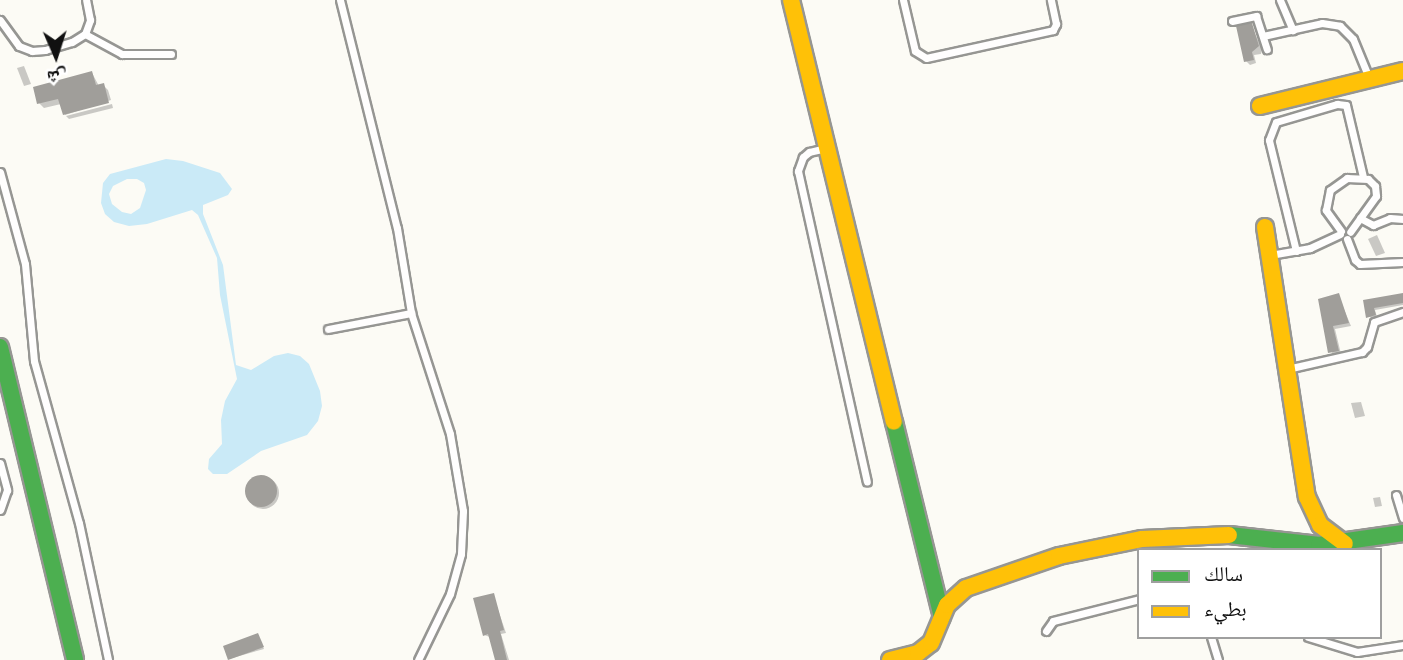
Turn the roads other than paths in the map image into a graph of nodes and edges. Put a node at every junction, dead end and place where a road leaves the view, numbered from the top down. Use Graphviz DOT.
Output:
graph roads {
  1 [pos="86,0"];
  2 [pos="340,0"];
  3 [pos="791,0"];
  4 [pos="903,0"];
  5 [pos="1051,0"];
  6 [pos="1280,0"];
  7 [pos="0,20"];
  8 [pos="1232,21"];
  9 [pos="1293,30"];
  10 [pos="85,34"];
  11 [pos="1264,36"];
  12 [pos="1267,49"];
  13 [pos="172,54"];
  14 [pos="1403,71"];
  15 [pos="1369,79"];
  16 [pos="1320,91"];
  17 [pos="1260,106"];
  18 [pos="1325,107"];
  19 [pos="827,147"];
  20 [pos="0,172"];
  21 [pos="1363,177"];
  22 [pos="1360,218"];
  23 [pos="1403,219"];
  24 [pos="1265,227"];
  25 [pos="1344,234"];
  26 [pos="1296,251"];
  27 [pos="1269,255"];
  28 [pos="1403,262"];
  29 [pos="1403,312"];
  30 [pos="411,313"];
  31 [pos="328,329"];
  32 [pos="0,347"];
  33 [pos="1287,369"];
  34 [pos="0,463"];
  35 [pos="867,481"];
  36 [pos="1396,495"];
  37 [pos="0,510"];
  38 [pos="1403,518"];
  39 [pos="1403,533"];
  40 [pos="1348,547"];
  41 [pos="1137,600"];
  42 [pos="942,617"];
  43 [pos="1046,631"];
  44 [pos="1212,639"];
  45 [pos="1315,639"];
  46 [pos="1403,645"];
  47 [pos="75,660"];
  48 [pos="108,660"];
  49 [pos="418,660"];
  50 [pos="890,660"];
  51 [pos="1218,660"];
  1 -- 10 [label="lane"];
  2 -- 30 [label="lane"];
  3 -- 19 [label="street"];
  4 -- 5 [label="lane"];
  6 -- 9 [label="lane"];
  7 -- 10 [label="lane"];
  8 -- 11 [label="lane"];
  9 -- 11 [label="lane"];
  9 -- 15 [label="lane"];
  10 -- 13 [label="lane"];
  11 -- 12 [label="lane"];
  14 -- 15 [label="street"];
  15 -- 16 [label="street"];
  16 -- 17 [label="street"];
  16 -- 18 [label="lane"];
  18 -- 21 [label="lane"];
  18 -- 26 [label="lane"];
  19 -- 35 [label="lane"];
  19 -- 42 [label="street"];
  20 -- 48 [label="lane"];
  21 -- 22 [label="lane"];
  21 -- 25 [label="lane"];
  22 -- 23 [label="lane"];
  22 -- 25 [label="lane"];
  24 -- 27 [label="street"];
  25 -- 26 [label="lane"];
  25 -- 28 [label="lane"];
  26 -- 27 [label="lane"];
  27 -- 33 [label="street"];
  29 -- 33 [label="lane"];
  30 -- 31 [label="lane"];
  30 -- 49 [label="lane"];
  32 -- 47 [label="street"];
  33 -- 40 [label="street"];
  34 -- 37 [label="lane"];
  36 -- 38 [label="lane"];
  39 -- 40 [label="street"];
  40 -- 42 [label="street"];
  41 -- 43 [label="lane"];
  42 -- 50 [label="street"];
  44 -- 51 [label="lane"];
  45 -- 46 [label="lane"];
}
